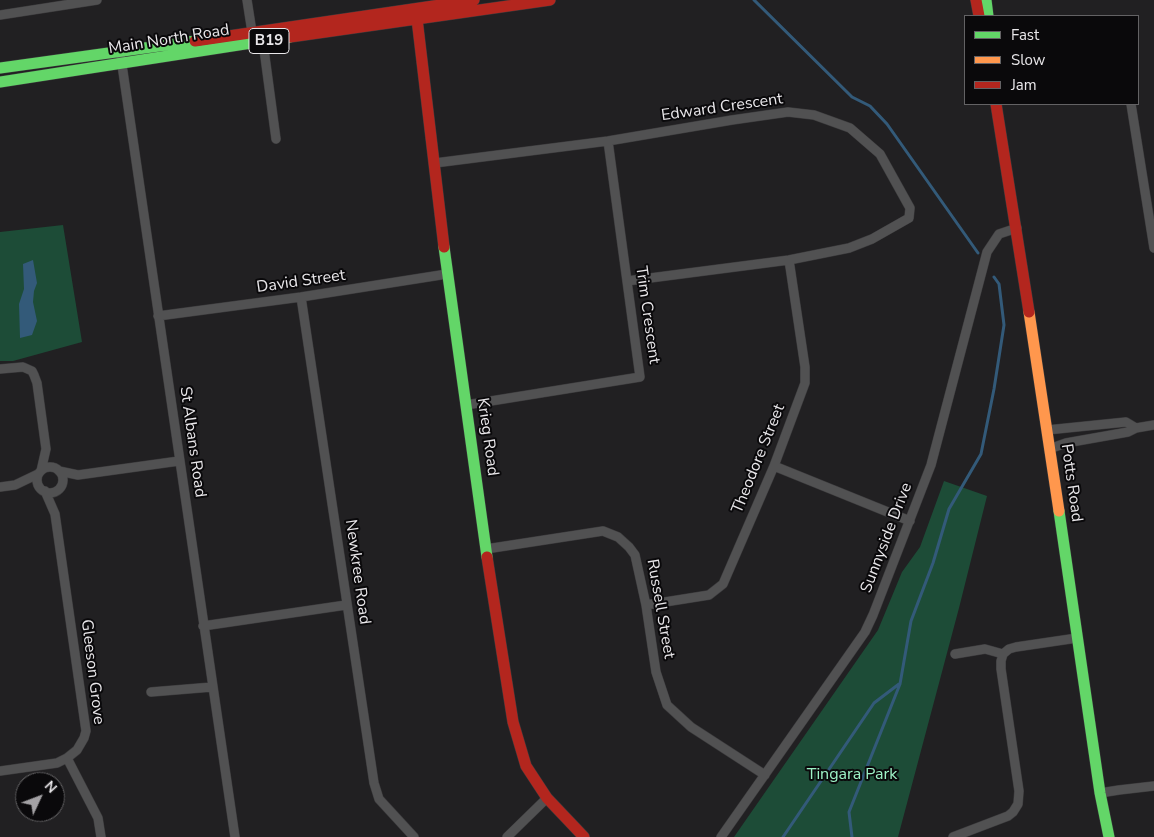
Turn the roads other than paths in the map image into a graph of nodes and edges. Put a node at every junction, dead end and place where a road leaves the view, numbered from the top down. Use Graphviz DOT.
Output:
graph roads {
  1 [pos="97,0"];
  2 [pos="247,0"];
  3 [pos="474,0"];
  4 [pos="550,0"];
  5 [pos="976,0"];
  6 [pos="986,0"];
  7 [pos="431,6"];
  8 [pos="394,12"];
  9 [pos="0,15"];
  10 [pos="979,15"];
  11 [pos="988,15"];
  12 [pos="417,19"];
  13 [pos="252,32"];
  14 [pos="263,42"];
  15 [pos="121,58"];
  16 [pos="0,68"];
  17 [pos="0,82"];
  18 [pos="997,105"];
  19 [pos="1131,105"];
  20 [pos="276,139"];
  21 [pos="608,140"];
  22 [pos="435,163"];
  23 [pos="1017,228"];
  24 [pos="1154,248"];
  25 [pos="789,260"];
  26 [pos="447,274"];
  27 [pos="627,280"];
  28 [pos="301,297"];
  29 [pos="158,316"];
  30 [pos="0,369"];
  31 [pos="466,405"];
  32 [pos="1154,425"];
  33 [pos="1136,428"];
  34 [pos="1047,430"];
  35 [pos="46,449"];
  36 [pos="1049,449"];
  37 [pos="180,461"];
  38 [pos="774,466"];
  39 [pos="58,470"];
  40 [pos="40,472"];
  41 [pos="78,475"];
  42 [pos="14,485"];
  43 [pos="0,487"];
  44 [pos="60,487"];
  45 [pos="43,490"];
  46 [pos="55,514"];
  47 [pos="910,521"];
  48 [pos="486,549"];
  49 [pos="346,605"];
  50 [pos="646,605"];
  51 [pos="203,626"];
  52 [pos="1077,638"];
  53 [pos="955,654"];
  54 [pos="1003,654"];
  55 [pos="212,687"];
  56 [pos="150,692"];
  57 [pos="68,758"];
  58 [pos="0,771"];
  59 [pos="765,775"];
  60 [pos="1154,786"];
  61 [pos="1100,794"];
  62 [pos="548,798"];
  63 [pos="101,837"];
  64 [pos="235,837"];
  65 [pos="414,837"];
  66 [pos="508,837"];
  67 [pos="584,837"];
  68 [pos="721,837"];
  69 [pos="954,837"];
  70 [pos="1108,837"];
  1 -- 9 [label="street"];
  2 -- 13 [label="street"];
  3 -- 7 [label="street, Main North Road / B19"];
  4 -- 12 [label="street, Main North Road / B19"];
  5 -- 10 [label="street"];
  6 -- 11 [label="street"];
  7 -- 8 [label="street, Main North Road / B19"];
  7 -- 12 [label="street"];
  8 -- 12 [label="street"];
  8 -- 13 [label="street, Main North Road / B19"];
  12 -- 14 [label="street, Main North Road / B19"];
  12 -- 22 [label="street, Krieg Road"];
  13 -- 14 [label="street"];
  13 -- 15 [label="street, Main North Road / B19"];
  14 -- 15 [label="street, Main North Road / B19"];
  14 -- 20 [label="street"];
  15 -- 16 [label="street, Main North Road / B19"];
  15 -- 17 [label="street, Main North Road / B19"];
  15 -- 29 [label="street, St Albans Road"];
  18 -- 23 [label="street, Potts Road"];
  19 -- 24 [label="street"];
  21 -- 22 [label="street, Edward Crescent"];
  21 -- 25 [label="street, Edward Crescent"];
  21 -- 27 [label="street, Trim Crescent"];
  22 -- 26 [label="street, Krieg Road"];
  23 -- 34 [label="street, Potts Road"];
  23 -- 47 [label="street, Sunnyside Drive"];
  25 -- 27 [label="street, Edward Crescent"];
  25 -- 38 [label="street, Theodore Street"];
  26 -- 28 [label="street, David Street"];
  26 -- 31 [label="street, Krieg Road"];
  27 -- 31 [label="street, Trim Crescent"];
  28 -- 29 [label="street, David Street"];
  28 -- 49 [label="street, Newkree Road"];
  29 -- 37 [label="street, St Albans Road"];
  30 -- 35 [label="street"];
  31 -- 48 [label="street, Krieg Road"];
  32 -- 33 [label="street"];
  33 -- 34 [label="street"];
  33 -- 36 [label="street"];
  34 -- 36 [label="street, Potts Road"];
  35 -- 39 [label="street"];
  35 -- 40 [label="street"];
  36 -- 52 [label="street, Potts Road"];
  37 -- 41 [label="street"];
  37 -- 51 [label="street, St Albans Road"];
  38 -- 47 [label="street"];
  38 -- 50 [label="street, Theodore Street"];
  39 -- 40 [label="street"];
  39 -- 41 [label="street"];
  39 -- 44 [label="street"];
  40 -- 42 [label="street"];
  40 -- 45 [label="street"];
  41 -- 44 [label="street"];
  42 -- 43 [label="street"];
  42 -- 45 [label="street"];
  44 -- 45 [label="street"];
  44 -- 46 [label="street, Gleeson Grove"];
  45 -- 46 [label="street, Gleeson Grove"];
  46 -- 57 [label="street, Gleeson Grove"];
  47 -- 59 [label="street, Sunnyside Drive"];
  48 -- 50 [label="street, Russell Street"];
  48 -- 62 [label="street, Krieg Road"];
  49 -- 51 [label="street"];
  49 -- 65 [label="street, Newkree Road"];
  50 -- 59 [label="street, Russell Street"];
  51 -- 55 [label="street, St Albans Road"];
  52 -- 54 [label="street"];
  52 -- 61 [label="street, Potts Road"];
  53 -- 54 [label="street"];
  54 -- 69 [label="street"];
  55 -- 56 [label="street"];
  55 -- 64 [label="street, St Albans Road"];
  57 -- 58 [label="street"];
  57 -- 63 [label="street"];
  59 -- 68 [label="street, Sunnyside Drive"];
  60 -- 61 [label="street"];
  61 -- 70 [label="street, Potts Road"];
  62 -- 66 [label="street"];
  62 -- 67 [label="street, Krieg Road"];
}
